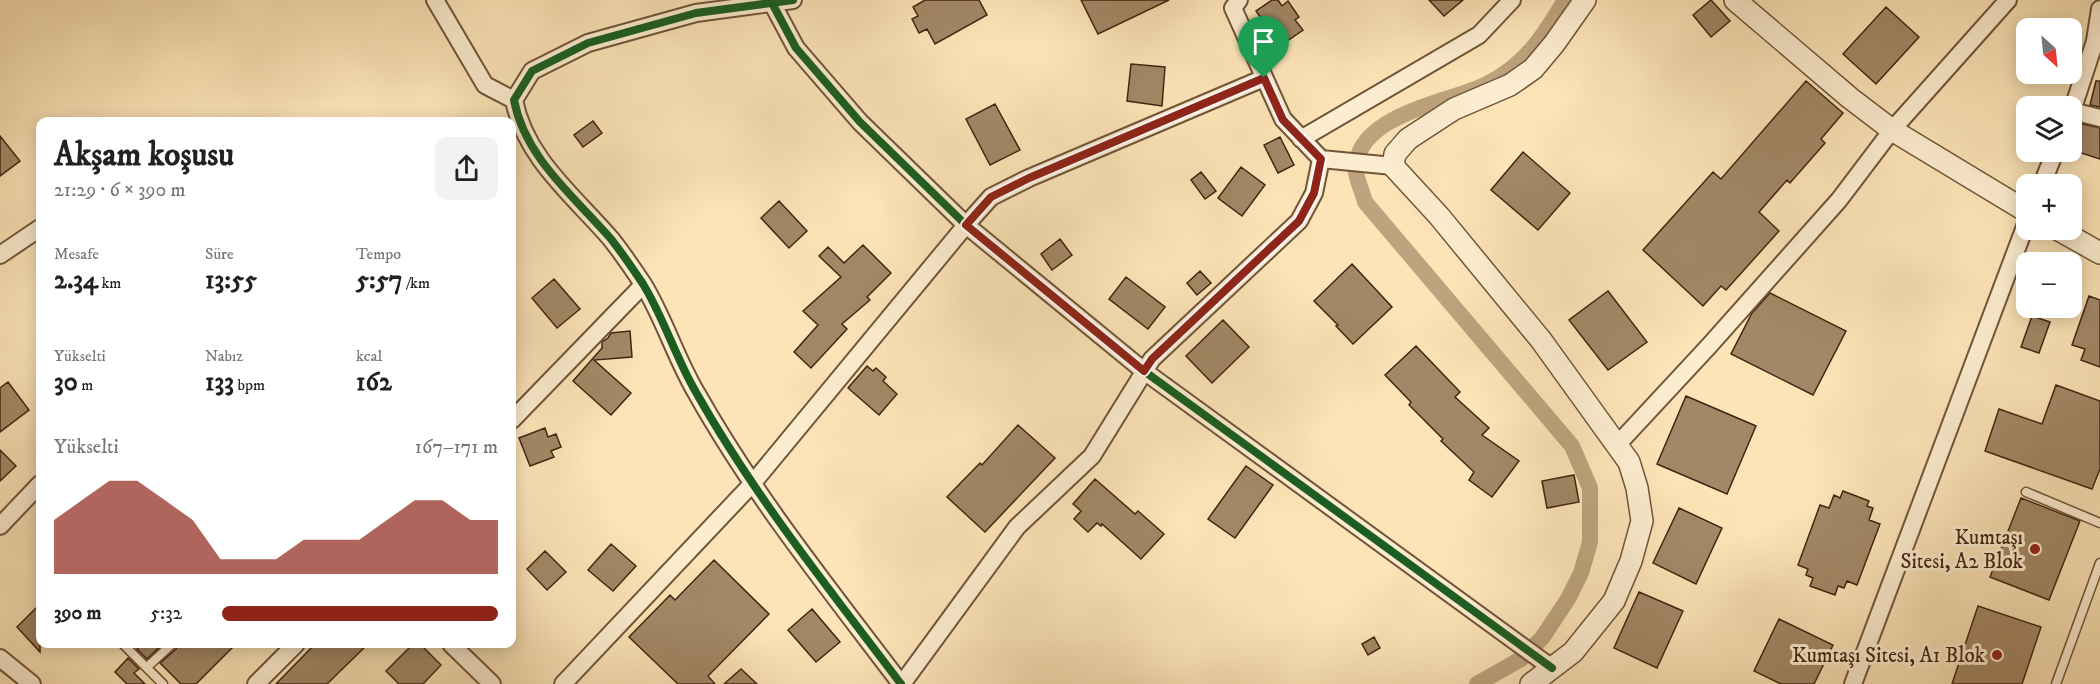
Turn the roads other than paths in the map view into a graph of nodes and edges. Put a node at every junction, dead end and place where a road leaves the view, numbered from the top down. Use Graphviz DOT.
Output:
graph roads {
  1 [pos="435,0"];
  2 [pos="793,0"];
  3 [pos="1512,0"];
  4 [pos="1585,0"];
  5 [pos="1735,0"];
  6 [pos="2008,0"];
  7 [pos="2097,0"];
  8 [pos="772,3"];
  9 [pos="1234,3"];
  10 [pos="693,7"];
  11 [pos="2100,8"];
  12 [pos="1264,78"];
  13 [pos="2077,96"];
  14 [pos="514,100"];
  15 [pos="2082,114"];
  16 [pos="2100,118"];
  17 [pos="1892,130"];
  18 [pos="1301,139"];
  19 [pos="1321,159"];
  20 [pos="1393,166"];
  21 [pos="2016,205"];
  22 [pos="966,225"];
  23 [pos="36,231"];
  24 [pos="2020,240"];
  25 [pos="2076,240"];
  26 [pos="2100,253"];
  27 [pos="0,255"];
  28 [pos="644,285"];
  29 [pos="1144,371"];
  30 [pos="516,416"];
  31 [pos="1617,445"];
  32 [pos="752,483"];
  33 [pos="36,488"];
  34 [pos="2026,492"];
  35 [pos="2100,523"];
  36 [pos="0,526"];
  37 [pos="2100,563"];
  38 [pos="127,648"];
  39 [pos="168,648"];
  40 [pos="292,648"];
  41 [pos="455,648"];
  42 [pos="0,658"];
  43 [pos="147,667"];
  44 [pos="1552,668"];
  45 [pos="32,684"];
  46 [pos="163,684"];
  47 [pos="256,684"];
  48 [pos="492,684"];
  49 [pos="563,684"];
  50 [pos="902,684"];
  51 [pos="1531,684"];
  52 [pos="1853,684"];
  53 [pos="2056,684"];
  1 -- 14 [label="street"];
  2 -- 8 [label="street"];
  3 -- 18 [label="street"];
  4 -- 20 [label="street"];
  5 -- 17 [label="street"];
  6 -- 17 [label="street"];
  7 -- 11 [label="street"];
  8 -- 10 [label="street"];
  8 -- 22 [label="street"];
  9 -- 12 [label="street"];
  10 -- 14 [label="street"];
  11 -- 13 [label="street"];
  12 -- 18 [label="street"];
  12 -- 22 [label="street"];
  14 -- 28 [label="street"];
  15 -- 16 [label="street"];
  17 -- 21 [label="street"];
  17 -- 31 [label="street"];
  18 -- 19 [label="street"];
  19 -- 20 [label="street"];
  19 -- 29 [label="street"];
  20 -- 31 [label="street"];
  22 -- 29 [label="street"];
  22 -- 32 [label="street"];
  23 -- 27 [label="street"];
  24 -- 52 [label="street"];
  25 -- 26 [label="street"];
  28 -- 30 [label="street"];
  28 -- 32 [label="street"];
  29 -- 44 [label="street"];
  29 -- 50 [label="street"];
  31 -- 44 [label="street"];
  32 -- 49 [label="street"];
  32 -- 50 [label="street"];
  33 -- 36 [label="street"];
  34 -- 35 [label="lane"];
  37 -- 53 [label="lane"];
  38 -- 43 [label="lane"];
  39 -- 43 [label="lane"];
  40 -- 47 [label="street"];
  41 -- 48 [label="street"];
  42 -- 45 [label="street"];
  43 -- 46 [label="lane"];
  44 -- 51 [label="street"];
}
